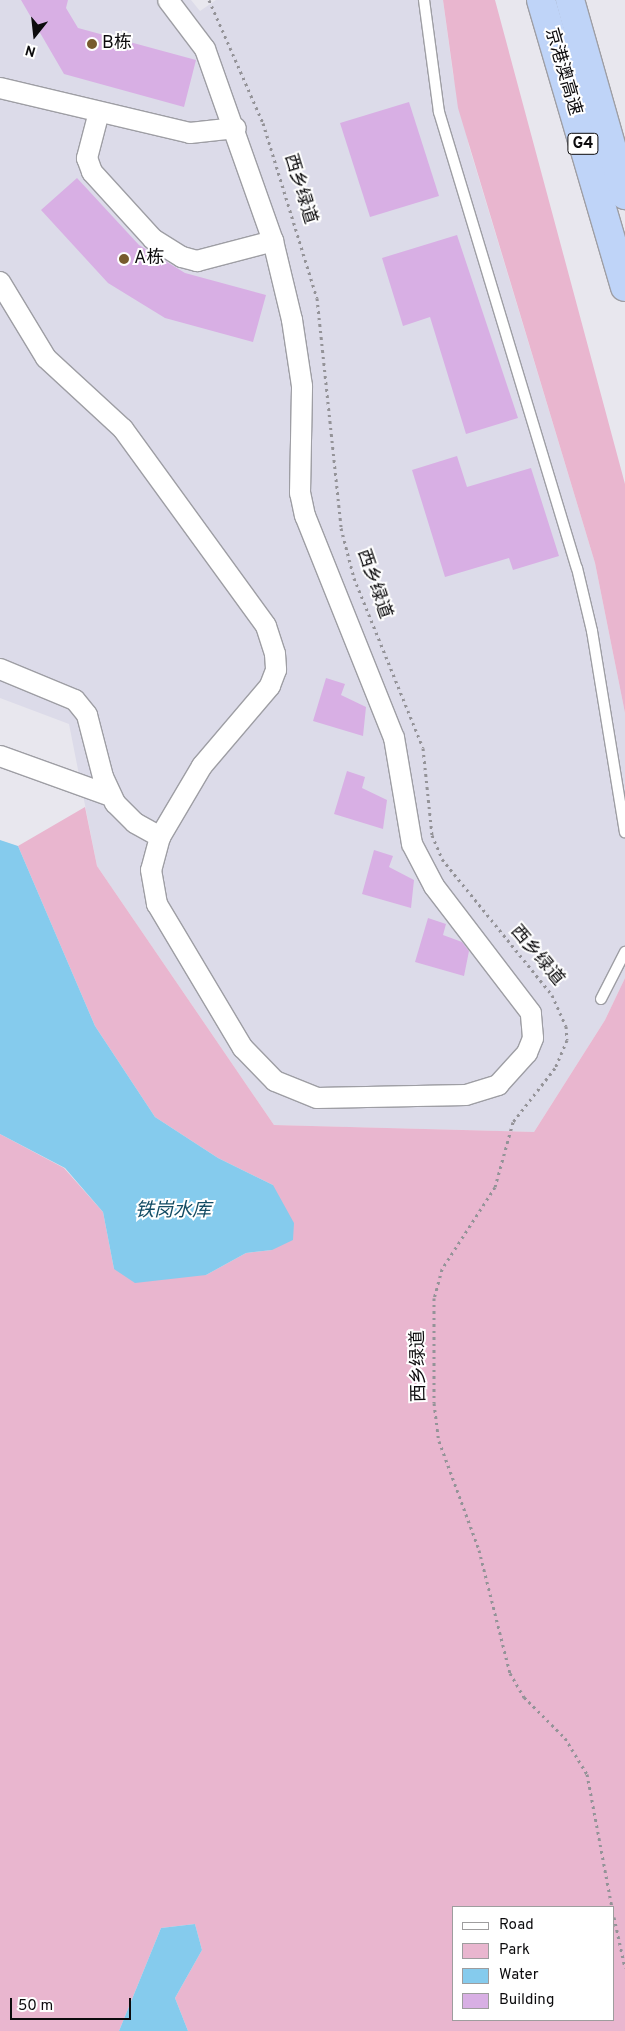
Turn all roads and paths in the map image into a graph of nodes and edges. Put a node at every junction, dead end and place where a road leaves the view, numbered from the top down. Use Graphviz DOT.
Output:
graph roads {
  1 [pos="168,0"];
  2 [pos="209,0"];
  3 [pos="424,0"];
  4 [pos="541,0"];
  5 [pos="570,0"];
  6 [pos="0,88"];
  7 [pos="99,112"];
  8 [pos="236,128"];
  9 [pos="625,195"];
  10 [pos="273,241"];
  11 [pos="0,282"];
  12 [pos="625,287"];
  13 [pos="0,669"];
  14 [pos="0,756"];
  15 [pos="111,796"];
  16 [pos="625,832"];
  17 [pos="160,837"];
  18 [pos="625,952"];
  19 [pos="601,999"];
  20 [pos="612,1906"];
  21 [pos="615,1922"];
  22 [pos="625,1968"];
  1 -- 8 [label="street"];
  2 -- 20 [label="path, 西乡绿道"];
  3 -- 16 [label="lane"];
  4 -- 12 [label="highway, 京港澳高速 / G4"];
  5 -- 9 [label="highway, 京港澳高速 / G4"];
  6 -- 7 [label="street"];
  7 -- 8 [label="street"];
  7 -- 10 [label="street"];
  8 -- 10 [label="street"];
  10 -- 17 [label="street"];
  11 -- 17 [label="street"];
  13 -- 15 [label="street"];
  14 -- 15 [label="street"];
  15 -- 17 [label="street"];
  18 -- 19 [label="lane"];
  21 -- 22 [label="path"];
}
